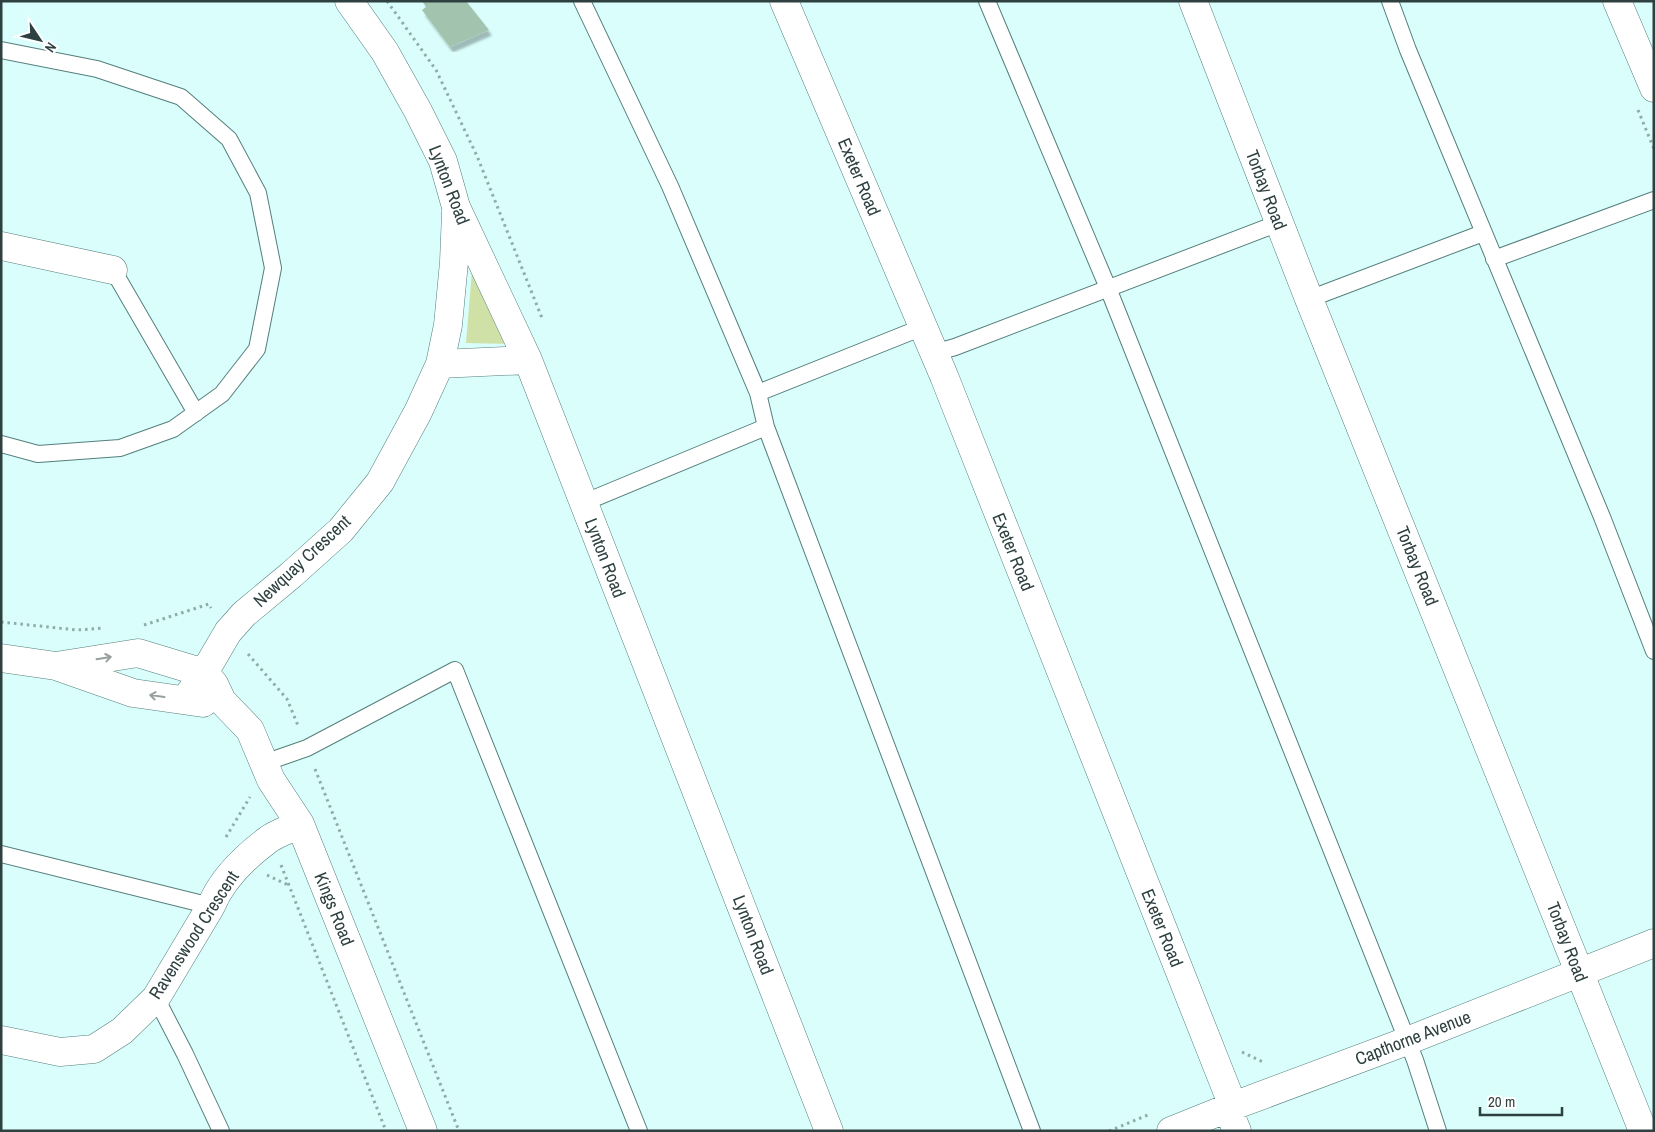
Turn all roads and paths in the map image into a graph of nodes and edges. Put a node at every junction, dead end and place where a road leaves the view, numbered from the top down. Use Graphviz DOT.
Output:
graph roads {
  1 [pos="350,1"];
  2 [pos="582,1"];
  3 [pos="784,1"];
  4 [pos="987,1"];
  5 [pos="1193,1"];
  6 [pos="1390,1"];
  7 [pos="1617,1"];
  8 [pos="1,50"];
  9 [pos="1654,88"];
  10 [pos="1654,200"];
  11 [pos="456,206"];
  12 [pos="1279,223"];
  13 [pos="1483,232"];
  14 [pos="1,246"];
  15 [pos="1494,258"];
  16 [pos="112,270"];
  17 [pos="1108,288"];
  18 [pos="1309,299"];
  19 [pos="923,327"];
  20 [pos="934,353"];
  21 [pos="528,360"];
  22 [pos="440,364"];
  23 [pos="758,393"];
  24 [pos="196,413"];
  25 [pos="766,426"];
  26 [pos="1,444"];
  27 [pos="583,503"];
  28 [pos="217,600"];
  29 [pos="209,604"];
  30 [pos="1654,651"];
  31 [pos="1,658"];
  32 [pos="56,666"];
  33 [pos="204,673"];
  34 [pos="185,700"];
  35 [pos="222,701"];
  36 [pos="264,763"];
  37 [pos="300,824"];
  38 [pos="1,854"];
  39 [pos="210,906"];
  40 [pos="1654,942"];
  41 [pos="1578,972"];
  42 [pos="156,998"];
  43 [pos="1,1040"];
  44 [pos="1407,1041"];
  45 [pos="1239,1043"];
  46 [pos="1269,1065"];
  47 [pos="1233,1115"];
  48 [pos="221,1131"];
  49 [pos="423,1131"];
  50 [pos="639,1131"];
  51 [pos="829,1131"];
  52 [pos="1032,1131"];
  53 [pos="1171,1131"];
  54 [pos="1438,1131"];
  55 [pos="1643,1131"];
  1 -- 11 [label="street, Lynton Road"];
  2 -- 23 [label="lane"];
  3 -- 19 [label="street, Exeter Road"];
  4 -- 17 [label="lane"];
  5 -- 12 [label="street, Torbay Road"];
  6 -- 13 [label="lane"];
  7 -- 9 [label="street"];
  8 -- 24 [label="lane"];
  10 -- 15 [label="lane"];
  11 -- 21 [label="street, Lynton Road"];
  11 -- 22 [label="street, Newquay Crescent"];
  12 -- 17 [label="lane"];
  12 -- 18 [label="street, Torbay Road"];
  13 -- 15 [label="lane"];
  13 -- 18 [label="lane"];
  14 -- 16 [label="street"];
  15 -- 30 [label="lane"];
  16 -- 24 [label="lane"];
  17 -- 20 [label="lane"];
  17 -- 44 [label="lane"];
  18 -- 41 [label="street, Torbay Road"];
  19 -- 20 [label="street, Exeter Road"];
  19 -- 23 [label="lane"];
  20 -- 47 [label="street, Exeter Road"];
  21 -- 22 [label="street"];
  21 -- 27 [label="street, Lynton Road"];
  22 -- 33 [label="street, Newquay Crescent"];
  23 -- 25 [label="lane"];
  24 -- 26 [label="lane"];
  25 -- 27 [label="lane"];
  25 -- 52 [label="lane"];
  27 -- 51 [label="street, Lynton Road"];
  28 -- 29 [label="path"];
  31 -- 32 [label="street"];
  32 -- 33 [label="street, one-way"];
  34 -- 32 [label="street, one-way"];
  33 -- 34 [label="street, Newquay Crescent"];
  33 -- 35 [label="street, Kings Road"];
  34 -- 35 [label="street"];
  35 -- 36 [label="street, Kings Road"];
  36 -- 37 [label="street, Kings Road"];
  36 -- 50 [label="lane"];
  37 -- 39 [label="street, Ravenswood Crescent"];
  37 -- 49 [label="street, Kings Road"];
  38 -- 39 [label="lane"];
  39 -- 42 [label="street, Ravenswood Crescent"];
  40 -- 41 [label="street, Capthorne Avenue"];
  41 -- 44 [label="street, Capthorne Avenue"];
  41 -- 55 [label="street, Torbay Road"];
  42 -- 43 [label="street, Ravenswood Crescent"];
  42 -- 48 [label="lane"];
  44 -- 47 [label="street, Capthorne Avenue"];
  44 -- 54 [label="lane"];
  45 -- 46 [label="path"];
  47 -- 53 [label="street, Capthorne Avenue"];
}
